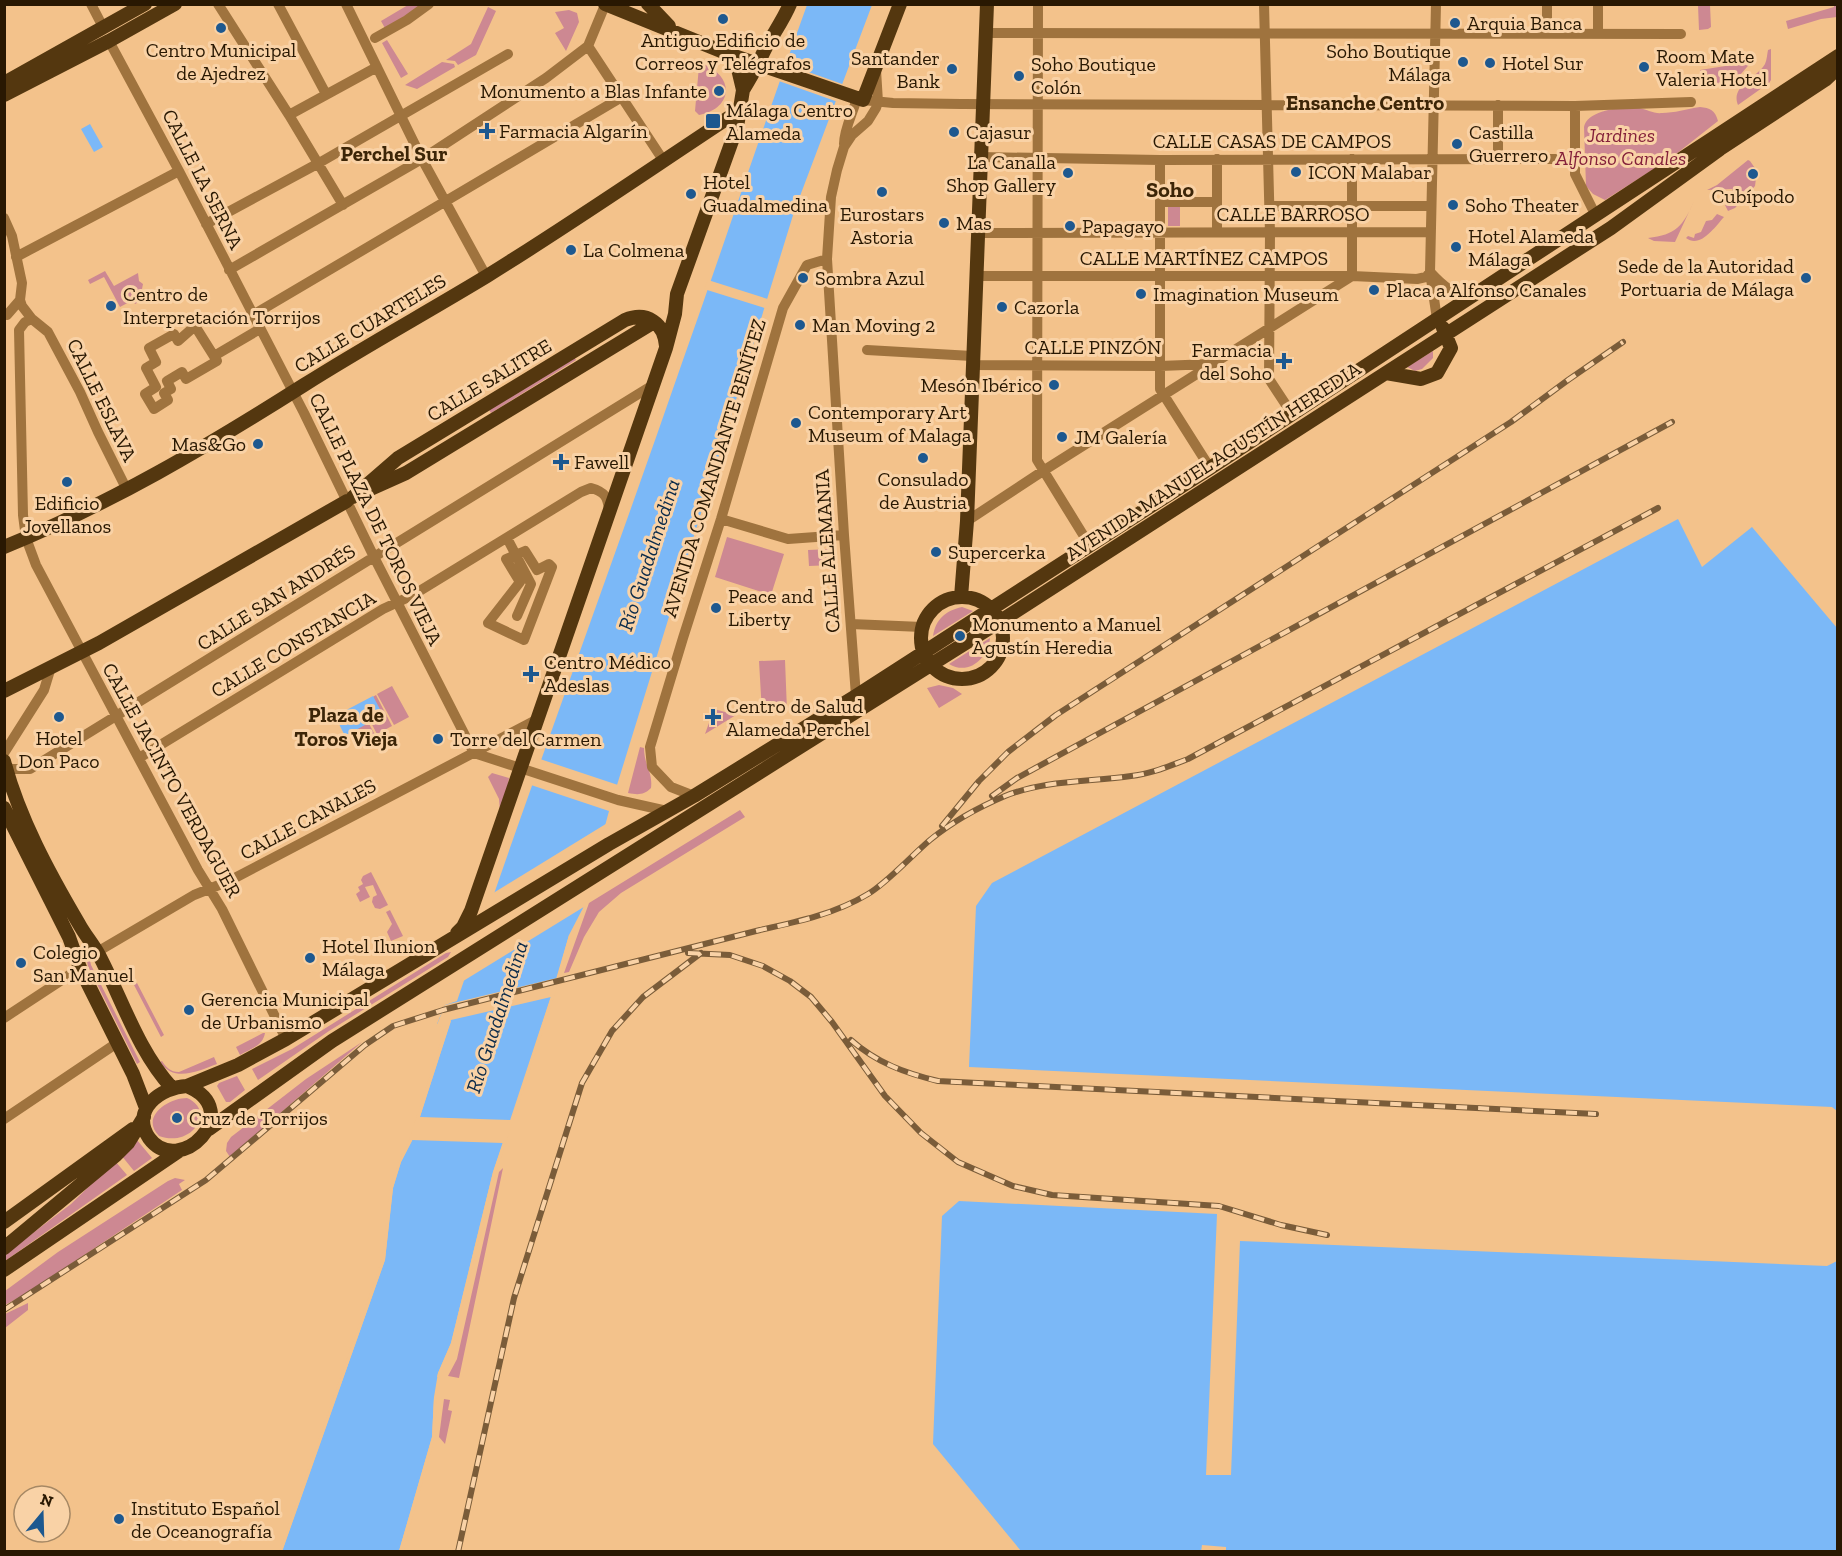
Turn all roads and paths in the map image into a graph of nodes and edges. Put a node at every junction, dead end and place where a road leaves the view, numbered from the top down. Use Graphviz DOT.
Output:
graph roads {
  1 [pos="90,4"];
  2 [pos="145,4"];
  3 [pos="175,4"];
  4 [pos="218,4"];
  5 [pos="278,4"];
  6 [pos="346,4"];
  7 [pos="429,4"];
  8 [pos="605,4"];
  9 [pos="648,4"];
  10 [pos="790,4"];
  11 [pos="900,4"];
  12 [pos="987,4"];
  13 [pos="1038,4"];
  14 [pos="1264,4"];
  15 [pos="1436,4"];
  16 [pos="1547,4"];
  17 [pos="1598,4"];
  18 [pos="103,27"];
  19 [pos="985,33"];
  20 [pos="1038,33"];
  21 [pos="1264,33"];
  22 [pos="1436,34"];
  23 [pos="1547,34"];
  24 [pos="1598,34"];
  25 [pos="1681,34"];
  26 [pos="680,35"];
  27 [pos="375,38"];
  28 [pos="772,39"];
  29 [pos="109,41"];
  30 [pos="588,46"];
  31 [pos="726,53"];
  32 [pos="508,54"];
  33 [pos="1838,56"];
  34 [pos="759,64"];
  35 [pos="377,67"];
  36 [pos="1838,68"];
  37 [pos="876,69"];
  38 [pos="1831,77"];
  39 [pos="4,83"];
  40 [pos="743,90"];
  41 [pos="326,94"];
  42 [pos="4,95"];
  43 [pos="622,97"];
  44 [pos="854,97"];
  45 [pos="878,102"];
  46 [pos="1691,102"];
  47 [pos="982,103"];
  48 [pos="1038,103"];
  49 [pos="1267,105"];
  50 [pos="1434,105"];
  51 [pos="1498,105"];
  52 [pos="1571,106"];
  53 [pos="741,107"];
  54 [pos="289,115"];
  55 [pos="401,115"];
  56 [pos="851,119"];
  57 [pos="863,125"];
  58 [pos="844,147"];
  59 [pos="980,157"];
  60 [pos="1038,158"];
  61 [pos="422,159"];
  62 [pos="1217,159"];
  63 [pos="1268,159"];
  64 [pos="1352,159"];
  65 [pos="1432,159"];
  66 [pos="1498,159"];
  67 [pos="1575,159"];
  68 [pos="663,160"];
  69 [pos="1161,160"];
  70 [pos="319,163"];
  71 [pos="179,171"];
  72 [pos="445,202"];
  73 [pos="1161,202"];
  74 [pos="1217,202"];
  75 [pos="342,205"];
  76 [pos="1269,206"];
  77 [pos="1352,206"];
  78 [pos="1431,206"];
  79 [pos="1595,214"];
  80 [pos="4,218"];
  81 [pos="206,224"];
  82 [pos="1038,232"];
  83 [pos="1161,232"];
  84 [pos="1217,232"];
  85 [pos="1269,232"];
  86 [pos="1352,232"];
  87 [pos="1430,232"];
  88 [pos="976,233"];
  89 [pos="16,257"];
  90 [pos="827,259"];
  91 [pos="230,270"];
  92 [pos="1430,272"];
  93 [pos="1161,275"];
  94 [pos="486,276"];
  95 [pos="975,276"];
  96 [pos="1269,276"];
  97 [pos="1352,276"];
  98 [pos="1037,277"];
  99 [pos="1471,297"];
  100 [pos="20,300"];
  101 [pos="6,315"];
  102 [pos="252,315"];
  103 [pos="1437,318"];
  104 [pos="32,319"];
  105 [pos="1269,327"];
  106 [pos="260,329"];
  107 [pos="19,330"];
  108 [pos="1446,334"];
  109 [pos="666,348"];
  110 [pos="867,350"];
  111 [pos="214,356"];
  112 [pos="972,360"];
  113 [pos="1214,364"];
  114 [pos="1037,365"];
  115 [pos="1160,366"];
  116 [pos="1386,373"];
  117 [pos="653,385"];
  118 [pos="293,393"];
  119 [pos="1164,394"];
  120 [pos="1292,414"];
  121 [pos="1210,468"];
  122 [pos="1043,471"];
  123 [pos="127,490"];
  124 [pos="350,499"];
  125 [pos="609,512"];
  126 [pos="721,519"];
  127 [pos="967,521"];
  128 [pos="844,535"];
  129 [pos="26,538"];
  130 [pos="507,538"];
  131 [pos="1090,546"];
  132 [pos="4,547"];
  133 [pos="514,556"];
  134 [pos="374,557"];
  135 [pos="961,597"];
  136 [pos="397,603"];
  137 [pos="991,610"];
  138 [pos="517,616"];
  139 [pos="999,622"];
  140 [pos="851,624"];
  141 [pos="922,627"];
  142 [pos="82,652"];
  143 [pos="927,659"];
  144 [pos="51,668"];
  145 [pos="4,691"];
  146 [pos="856,696"];
  147 [pos="116,716"];
  148 [pos="538,719"];
  149 [pos="474,753"];
  150 [pos="139,758"];
  151 [pos="5,760"];
  152 [pos="524,768"];
  153 [pos="694,796"];
  154 [pos="4,808"];
  155 [pos="667,811"];
  156 [pos="210,889"];
  157 [pos="471,911"];
  158 [pos="522,923"];
  159 [pos="477,925"];
  160 [pos="450,941"];
  161 [pos="97,952"];
  162 [pos="80,968"];
  163 [pos="4,1018"];
  164 [pos="286,1039"];
  165 [pos="117,1043"];
  166 [pos="187,1086"];
  167 [pos="172,1088"];
  168 [pos="143,1116"];
  169 [pos="4,1119"];
  170 [pos="209,1129"];
  171 [pos="178,1151"];
  172 [pos="4,1222"];
  173 [pos="4,1248"];
  174 [pos="4,1270"];
  1 -- 18 [label="street"];
  2 -- 18 [label="main road"];
  3 -- 29 [label="main road"];
  4 -- 54 [label="street"];
  5 -- 41 [label="street"];
  6 -- 35 [label="street"];
  7 -- 27 [label="street"];
  8 -- 26 [label="main road"];
  8 -- 30 [label="street"];
  9 -- 26 [label="main road"];
  10 -- 28 [label="main road"];
  11 -- 37 [label="main road"];
  12 -- 19 [label="main road"];
  13 -- 20 [label="street"];
  14 -- 21 [label="street"];
  15 -- 22 [label="street"];
  16 -- 23 [label="street"];
  17 -- 24 [label="street"];
  18 -- 39 [label="main road"];
  19 -- 20 [label="street"];
  19 -- 47 [label="main road"];
  20 -- 21 [label="street"];
  20 -- 48 [label="street"];
  21 -- 22 [label="street"];
  21 -- 49 [label="street"];
  22 -- 23 [label="street"];
  22 -- 50 [label="street"];
  23 -- 24 [label="street"];
  24 -- 25 [label="street"];
  26 -- 31 [label="main road"];
  28 -- 31 [label="main road"];
  28 -- 34 [label="main road"];
  29 -- 42 [label="main road"];
  29 -- 71 [label="street, CALLE LA SERNA"];
  30 -- 43 [label="street"];
  30 -- 61 [label="street"];
  31 -- 34 [label="main road"];
  31 -- 40 [label="main road"];
  32 -- 55 [label="street"];
  33 -- 79 [label="main road, AVENIDA MANUEL AGUSTÍN HEREDIA"];
  34 -- 40 [label="main road"];
  34 -- 44 [label="main road"];
  35 -- 41 [label="street"];
  35 -- 55 [label="street"];
  36 -- 38 [label="main road, AVENIDA MANUEL AGUSTÍN HEREDIA"];
  37 -- 44 [label="main road"];
  37 -- 45 [label="street"];
  38 -- 108 [label="main road, AVENIDA MANUEL AGUSTÍN HEREDIA"];
  40 -- 53 [label="main road"];
  41 -- 54 [label="street"];
  43 -- 68 [label="street"];
  43 -- 72 [label="street"];
  44 -- 45 [label="street"];
  44 -- 56 [label="street"];
  45 -- 47 [label="street"];
  45 -- 57 [label="street"];
  46 -- 52 [label="street"];
  47 -- 48 [label="street"];
  47 -- 59 [label="main road"];
  48 -- 49 [label="street"];
  48 -- 60 [label="street"];
  49 -- 50 [label="street"];
  49 -- 63 [label="street"];
  50 -- 51 [label="street"];
  50 -- 65 [label="street"];
  51 -- 52 [label="street"];
  51 -- 66 [label="street"];
  52 -- 67 [label="street"];
  53 -- 68 [label="main road, CALLE CUARTELES"];
  53 -- 109 [label="main road"];
  54 -- 70 [label="street"];
  55 -- 61 [label="street"];
  55 -- 70 [label="street"];
  56 -- 57 [label="street"];
  56 -- 58 [label="street"];
  57 -- 58 [label="street"];
  58 -- 90 [label="street"];
  59 -- 60 [label="street, CALLE CASAS DE CAMPOS"];
  59 -- 88 [label="main road"];
  60 -- 69 [label="street, CALLE CASAS DE CAMPOS"];
  60 -- 82 [label="street"];
  61 -- 72 [label="street"];
  61 -- 75 [label="street"];
  62 -- 63 [label="street, CALLE CASAS DE CAMPOS"];
  62 -- 69 [label="street, CALLE CASAS DE CAMPOS"];
  62 -- 74 [label="street"];
  63 -- 64 [label="street, CALLE CASAS DE CAMPOS"];
  63 -- 76 [label="street"];
  64 -- 65 [label="street, CALLE CASAS DE CAMPOS"];
  64 -- 77 [label="street"];
  65 -- 66 [label="street, CALLE CASAS DE CAMPOS"];
  65 -- 78 [label="street"];
  66 -- 67 [label="street, CALLE CASAS DE CAMPOS"];
  67 -- 79 [label="street"];
  68 -- 94 [label="main road, CALLE CUARTELES"];
  69 -- 73 [label="street"];
  70 -- 75 [label="street"];
  70 -- 81 [label="street"];
  71 -- 81 [label="street, CALLE LA SERNA"];
  71 -- 89 [label="street"];
  72 -- 94 [label="street"];
  72 -- 102 [label="street"];
  73 -- 74 [label="street"];
  73 -- 83 [label="street"];
  74 -- 84 [label="street"];
  75 -- 91 [label="street"];
  76 -- 77 [label="street"];
  76 -- 85 [label="street"];
  77 -- 78 [label="street"];
  77 -- 86 [label="street"];
  78 -- 87 [label="street"];
  79 -- 99 [label="main road, AVENIDA MANUEL AGUSTÍN HEREDIA"];
  80 -- 89 [label="street"];
  81 -- 91 [label="street, CALLE LA SERNA"];
  82 -- 83 [label="street, CALLE BARROSO"];
  82 -- 88 [label="street, CALLE BARROSO"];
  82 -- 98 [label="street"];
  83 -- 84 [label="street, CALLE BARROSO"];
  83 -- 93 [label="street"];
  84 -- 85 [label="street, CALLE BARROSO"];
  85 -- 86 [label="street, CALLE BARROSO"];
  85 -- 96 [label="street"];
  86 -- 87 [label="street, CALLE BARROSO"];
  86 -- 97 [label="street"];
  87 -- 92 [label="street"];
  88 -- 95 [label="main road"];
  89 -- 100 [label="street"];
  90 -- 126 [label="street, AVENIDA COMANDANTE BENÍTEZ"];
  90 -- 128 [label="street, CALLE ALEMANIA"];
  91 -- 102 [label="street, CALLE PLAZA DE TOROS VIEJA"];
  92 -- 97 [label="street, CALLE MARTÍNEZ CAMPOS"];
  92 -- 99 [label="street"];
  92 -- 103 [label="street"];
  93 -- 96 [label="street, CALLE MARTÍNEZ CAMPOS"];
  93 -- 98 [label="street, CALLE MARTÍNEZ CAMPOS"];
  93 -- 115 [label="street"];
  94 -- 118 [label="main road, CALLE CUARTELES"];
  95 -- 98 [label="street, CALLE MARTÍNEZ CAMPOS"];
  95 -- 112 [label="main road"];
  96 -- 97 [label="street, CALLE MARTÍNEZ CAMPOS"];
  96 -- 105 [label="street"];
  97 -- 105 [label="street"];
  98 -- 114 [label="street"];
  99 -- 103 [label="main road, AVENIDA MANUEL AGUSTÍN HEREDIA"];
  100 -- 101 [label="street"];
  100 -- 104 [label="street, CALLE ESLAVA"];
  101 -- 107 [label="street"];
  102 -- 106 [label="street, CALLE PLAZA DE TOROS VIEJA"];
  103 -- 108 [label="main road"];
  103 -- 120 [label="main road, AVENIDA MANUEL AGUSTÍN HEREDIA"];
  104 -- 107 [label="street"];
  104 -- 123 [label="street, CALLE ESLAVA"];
  105 -- 113 [label="street"];
  105 -- 120 [label="street"];
  106 -- 111 [label="street"];
  106 -- 118 [label="street, CALLE PLAZA DE TOROS VIEJA"];
  107 -- 129 [label="street, CALLE JACINTO VERDAGUER"];
  108 -- 116 [label="main road, AVENIDA MANUEL AGUSTÍN HEREDIA"];
  108 -- 116 [label="main road"];
  109 -- 117 [label="main road"];
  109 -- 124 [label="main road, CALLE SALITRE"];
  110 -- 112 [label="street, CALLE PINZÓN"];
  111 -- 111 [label="street"];
  112 -- 114 [label="street, CALLE PINZÓN"];
  112 -- 127 [label="main road"];
  113 -- 115 [label="street, CALLE PINZÓN"];
  113 -- 119 [label="street"];
  114 -- 115 [label="street, CALLE PINZÓN"];
  114 -- 122 [label="street"];
  115 -- 119 [label="street"];
  116 -- 139 [label="main road, AVENIDA MANUEL AGUSTÍN HEREDIA"];
  117 -- 125 [label="main road"];
  117 -- 134 [label="street, CALLE SAN ANDRÉS"];
  118 -- 123 [label="main road, CALLE CUARTELES"];
  118 -- 124 [label="street, CALLE PLAZA DE TOROS VIEJA"];
  119 -- 121 [label="street"];
  119 -- 122 [label="street"];
  120 -- 121 [label="main road, AVENIDA MANUEL AGUSTÍN HEREDIA"];
  121 -- 131 [label="main road, AVENIDA MANUEL AGUSTÍN HEREDIA"];
  122 -- 127 [label="street"];
  122 -- 131 [label="street"];
  123 -- 129 [label="main road, CALLE CUARTELES"];
  124 -- 134 [label="street, CALLE PLAZA DE TOROS VIEJA"];
  124 -- 142 [label="main road, CALLE SALITRE"];
  125 -- 130 [label="street, CALLE CONSTANCIA"];
  125 -- 148 [label="main road"];
  126 -- 128 [label="street"];
  126 -- 153 [label="street, AVENIDA COMANDANTE BENÍTEZ"];
  127 -- 135 [label="main road"];
  128 -- 140 [label="street, CALLE ALEMANIA"];
  129 -- 132 [label="main road, CALLE CUARTELES"];
  129 -- 142 [label="street, CALLE JACINTO VERDAGUER"];
  130 -- 133 [label="street"];
  130 -- 136 [label="street, CALLE CONSTANCIA"];
  131 -- 137 [label="main road, AVENIDA MANUEL AGUSTÍN HEREDIA"];
  133 -- 133 [label="street"];
  133 -- 138 [label="street"];
  134 -- 136 [label="street, CALLE PLAZA DE TOROS VIEJA"];
  134 -- 147 [label="street, CALLE SAN ANDRÉS"];
  135 -- 137 [label="main road"];
  135 -- 141 [label="main road"];
  136 -- 149 [label="street, CALLE PLAZA DE TOROS VIEJA"];
  136 -- 150 [label="street, CALLE CONSTANCIA"];
  137 -- 139 [label="main road"];
  137 -- 143 [label="main road, AVENIDA MANUEL AGUSTÍN HEREDIA"];
  139 -- 143 [label="main road, AVENIDA MANUEL AGUSTÍN HEREDIA"];
  139 -- 143 [label="main road"];
  140 -- 141 [label="street"];
  140 -- 146 [label="street, CALLE ALEMANIA"];
  141 -- 143 [label="main road"];
  142 -- 144 [label="main road, CALLE SALITRE"];
  142 -- 147 [label="street, CALLE JACINTO VERDAGUER"];
  143 -- 146 [label="main road, AVENIDA MANUEL AGUSTÍN HEREDIA"];
  143 -- 158 [label="main road, AVENIDA MANUEL AGUSTÍN HEREDIA"];
  144 -- 145 [label="main road, CALLE SALITRE"];
  144 -- 151 [label="street"];
  146 -- 153 [label="main road, AVENIDA MANUEL AGUSTÍN HEREDIA"];
  147 -- 150 [label="street, CALLE JACINTO VERDAGUER"];
  147 -- 151 [label="street, CALLE SAN ANDRÉS"];
  148 -- 149 [label="street, CALLE CANALES"];
  148 -- 152 [label="main road"];
  149 -- 152 [label="street"];
  149 -- 156 [label="street, CALLE CANALES"];
  150 -- 156 [label="street, CALLE JACINTO VERDAGUER"];
  151 -- 161 [label="main road"];
  152 -- 155 [label="street"];
  152 -- 157 [label="main road"];
  153 -- 155 [label="main road, AVENIDA MANUEL AGUSTÍN HEREDIA"];
  154 -- 162 [label="main road"];
  155 -- 159 [label="main road, AVENIDA MANUEL AGUSTÍN HEREDIA"];
  156 -- 161 [label="street, CALLE CANALES"];
  156 -- 164 [label="street, CALLE JACINTO VERDAGUER"];
  157 -- 159 [label="main road"];
  157 -- 160 [label="main road"];
  158 -- 159 [label="main road"];
  158 -- 170 [label="main road, AVENIDA MANUEL AGUSTÍN HEREDIA"];
  159 -- 160 [label="main road, AVENIDA MANUEL AGUSTÍN HEREDIA"];
  160 -- 164 [label="main road, AVENIDA MANUEL AGUSTÍN HEREDIA"];
  161 -- 167 [label="main road"];
  162 -- 163 [label="street"];
  162 -- 165 [label="main road"];
  164 -- 166 [label="main road, AVENIDA MANUEL AGUSTÍN HEREDIA"];
  165 -- 168 [label="main road"];
  165 -- 169 [label="street"];
  166 -- 167 [label="main road"];
  166 -- 170 [label="main road"];
  167 -- 168 [label="main road"];
  168 -- 171 [label="main road"];
  168 -- 172 [label="main road"];
  168 -- 173 [label="main road"];
  170 -- 171 [label="main road"];
  171 -- 174 [label="main road"];
}
